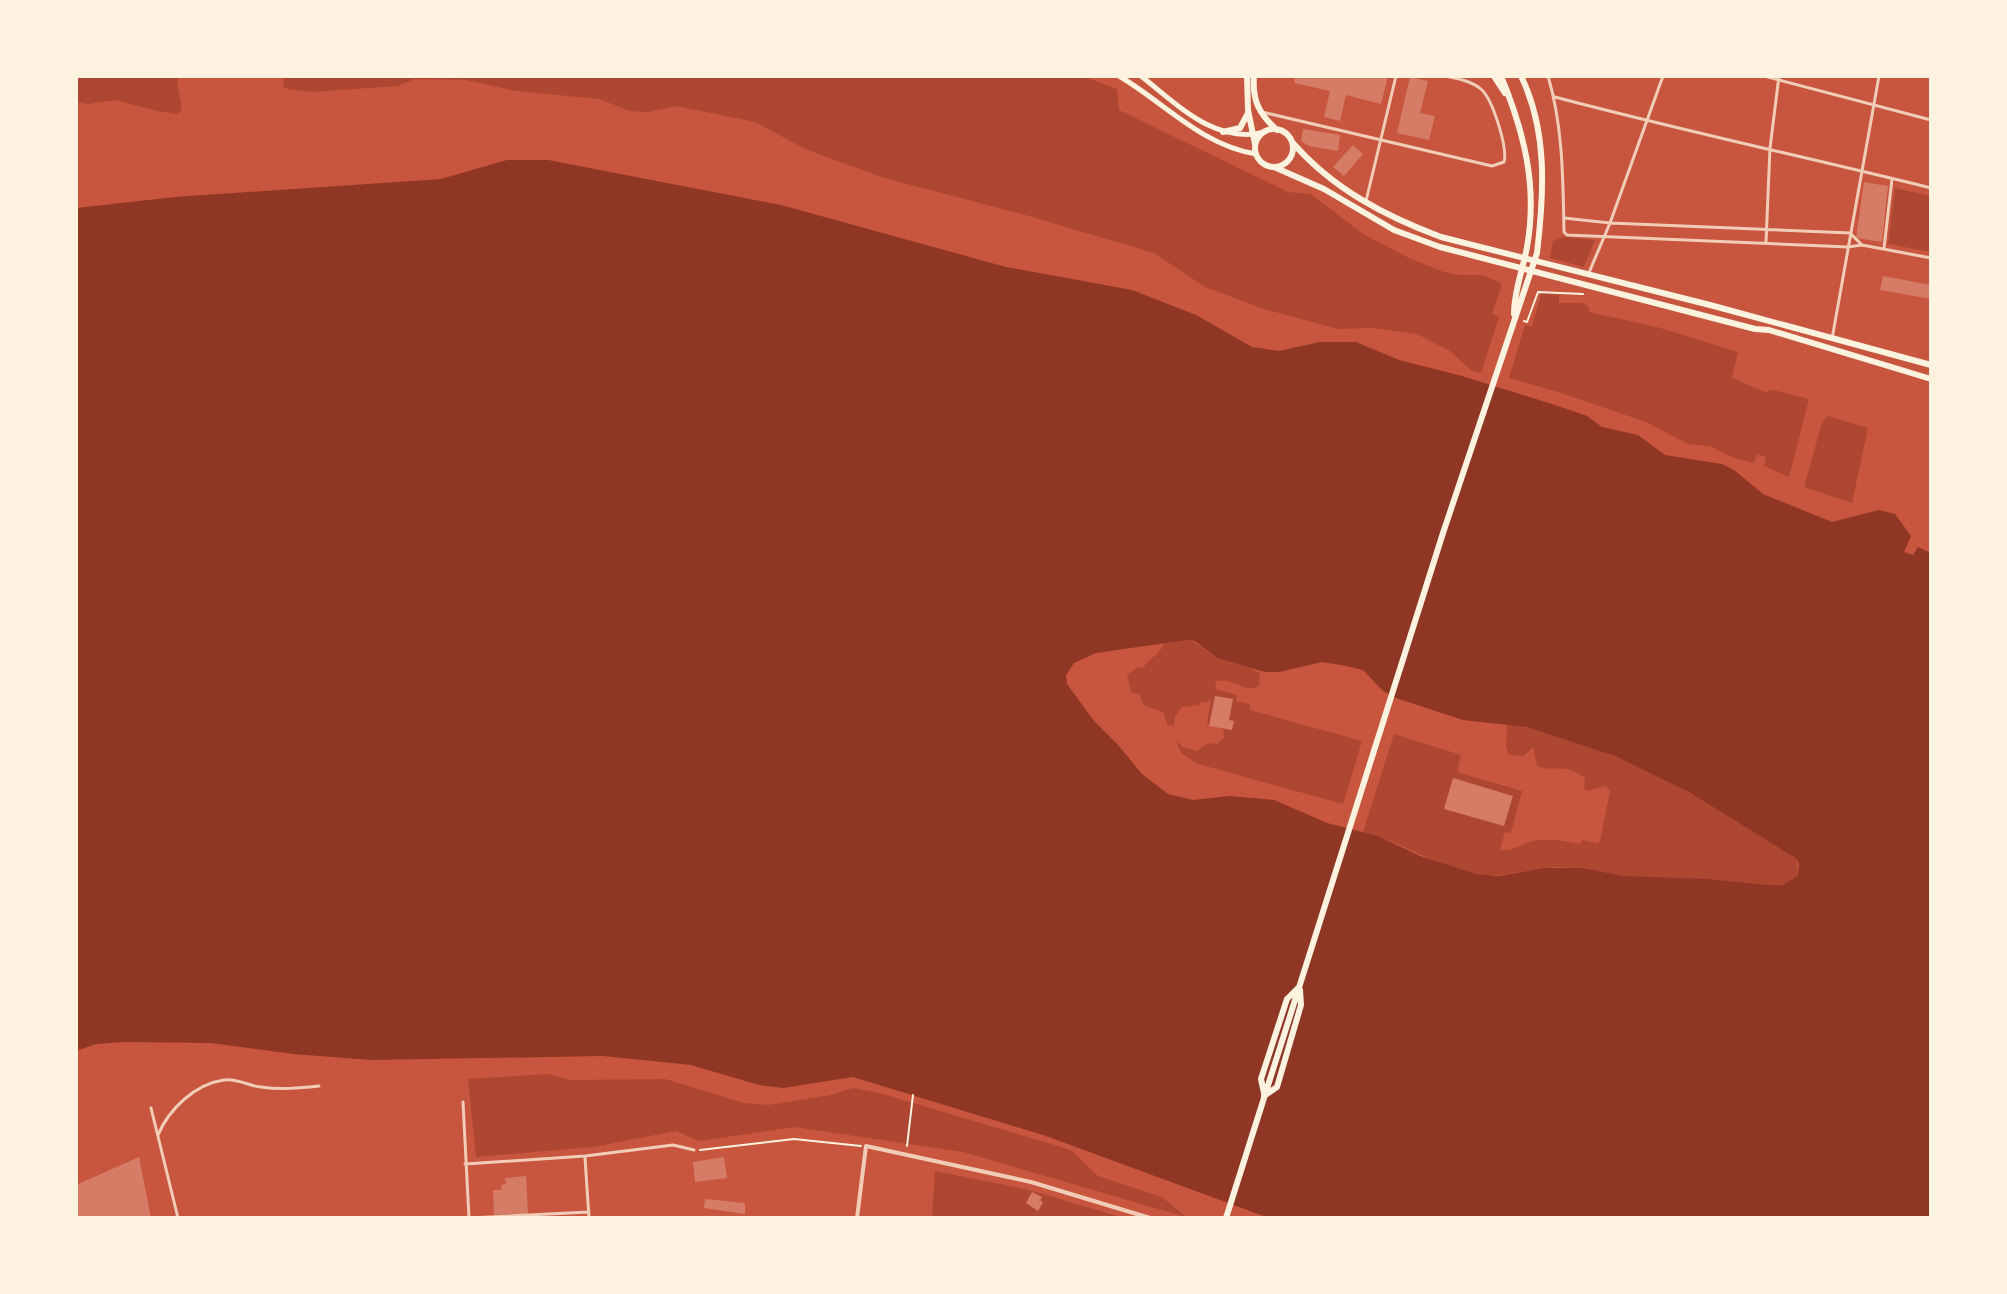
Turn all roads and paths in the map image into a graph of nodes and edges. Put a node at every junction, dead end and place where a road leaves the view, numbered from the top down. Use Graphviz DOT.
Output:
graph roads {
  1 [pos="1119,76"];
  2 [pos="1142,76"];
  3 [pos="1247,76"];
  4 [pos="1254,76"];
  5 [pos="1396,76"];
  6 [pos="1446,76"];
  7 [pos="1494,76"];
  8 [pos="1501,76"];
  9 [pos="1548,76"];
  10 [pos="1663,76"];
  11 [pos="1764,76"];
  12 [pos="1879,76"];
  13 [pos="1522,78"];
  14 [pos="1779,78"];
  15 [pos="1555,97"];
  16 [pos="1512,102"];
  17 [pos="1874,106"];
  18 [pos="1248,110"];
  19 [pos="1259,111"];
  20 [pos="1931,120"];
  21 [pos="1646,121"];
  22 [pos="1277,130"];
  23 [pos="1223,132"];
  24 [pos="1265,132"];
  25 [pos="1253,135"];
  26 [pos="1381,140"];
  27 [pos="1293,143"];
  28 [pos="1770,148"];
  29 [pos="1256,152"];
  30 [pos="1274,167"];
  31 [pos="1862,170"];
  32 [pos="1892,179"];
  33 [pos="1931,188"];
  34 [pos="1365,203"];
  35 [pos="1564,218"];
  36 [pos="1610,223"];
  37 [pos="1767,228"];
  38 [pos="1850,233"];
  39 [pos="1602,238"];
  40 [pos="1766,242"];
  41 [pos="1862,245"];
  42 [pos="1848,247"];
  43 [pos="1884,248"];
  44 [pos="1931,258"];
  45 [pos="1588,276"];
  46 [pos="1513,317"];
  47 [pos="1832,339"];
  48 [pos="1931,365"];
  49 [pos="1931,379"];
  50 [pos="1300,987"];
  51 [pos="319,1086"];
  52 [pos="913,1095"];
  53 [pos="1264,1096"];
  54 [pos="463,1102"];
  55 [pos="151,1108"];
  56 [pos="158,1135"];
  57 [pos="866,1146"];
  58 [pos="907,1146"];
  59 [pos="694,1150"];
  60 [pos="585,1156"];
  61 [pos="465,1164"];
  62 [pos="589,1212"];
  63 [pos="178,1218"];
  64 [pos="469,1218"];
  65 [pos="589,1218"];
  66 [pos="857,1218"];
  67 [pos="1150,1218"];
  68 [pos="1226,1218"];
  1 -- 29 [label="main road"];
  2 -- 23 [label="main road"];
  3 -- 18 [label="highway"];
  4 -- 19 [label="highway"];
  5 -- 26 [label="street"];
  6 -- 26 [label="street"];
  7 -- 16 [label="highway"];
  8 -- 16 [label="highway"];
  9 -- 15 [label="street"];
  10 -- 21 [label="street"];
  11 -- 14 [label="street"];
  12 -- 17 [label="street"];
  13 -- 46 [label="highway"];
  14 -- 17 [label="street"];
  14 -- 28 [label="street"];
  15 -- 21 [label="street"];
  15 -- 35 [label="street"];
  16 -- 46 [label="highway"];
  17 -- 20 [label="street"];
  17 -- 31 [label="street"];
  18 -- 23 [label="highway"];
  18 -- 25 [label="highway"];
  19 -- 22 [label="highway"];
  19 -- 26 [label="street"];
  21 -- 28 [label="street"];
  21 -- 36 [label="street"];
  22 -- 24 [label="highway"];
  22 -- 27 [label="highway"];
  23 -- 25 [label="main road"];
  24 -- 25 [label="main road"];
  24 -- 29 [label="highway"];
  25 -- 29 [label="highway"];
  26 -- 34 [label="street"];
  27 -- 30 [label="highway"];
  27 -- 34 [label="highway"];
  28 -- 31 [label="street"];
  28 -- 37 [label="street"];
  29 -- 30 [label="highway"];
  30 -- 49 [label="highway"];
  31 -- 32 [label="street"];
  31 -- 38 [label="street"];
  32 -- 33 [label="street"];
  32 -- 43 [label="street"];
  34 -- 45 [label="highway"];
  35 -- 36 [label="street"];
  35 -- 39 [label="street"];
  36 -- 37 [label="street"];
  36 -- 39 [label="street"];
  37 -- 38 [label="street"];
  37 -- 40 [label="street"];
  38 -- 41 [label="street"];
  38 -- 42 [label="street"];
  39 -- 40 [label="street"];
  39 -- 45 [label="street"];
  40 -- 42 [label="street"];
  41 -- 42 [label="street"];
  41 -- 43 [label="street"];
  42 -- 47 [label="street"];
  43 -- 44 [label="street"];
  45 -- 47 [label="highway"];
  46 -- 50 [label="highway"];
  47 -- 48 [label="highway"];
  50 -- 53 [label="highway"];
  50 -- 53 [label="highway"];
  51 -- 56 [label="street"];
  52 -- 58 [label="path"];
  53 -- 68 [label="highway"];
  54 -- 61 [label="street"];
  55 -- 56 [label="street"];
  56 -- 63 [label="street"];
  57 -- 59 [label="path"];
  57 -- 66 [label="street"];
  57 -- 67 [label="street"];
  59 -- 60 [label="street"];
  60 -- 61 [label="street"];
  60 -- 62 [label="street"];
  61 -- 64 [label="street"];
  62 -- 64 [label="street"];
  62 -- 65 [label="street"];
}
